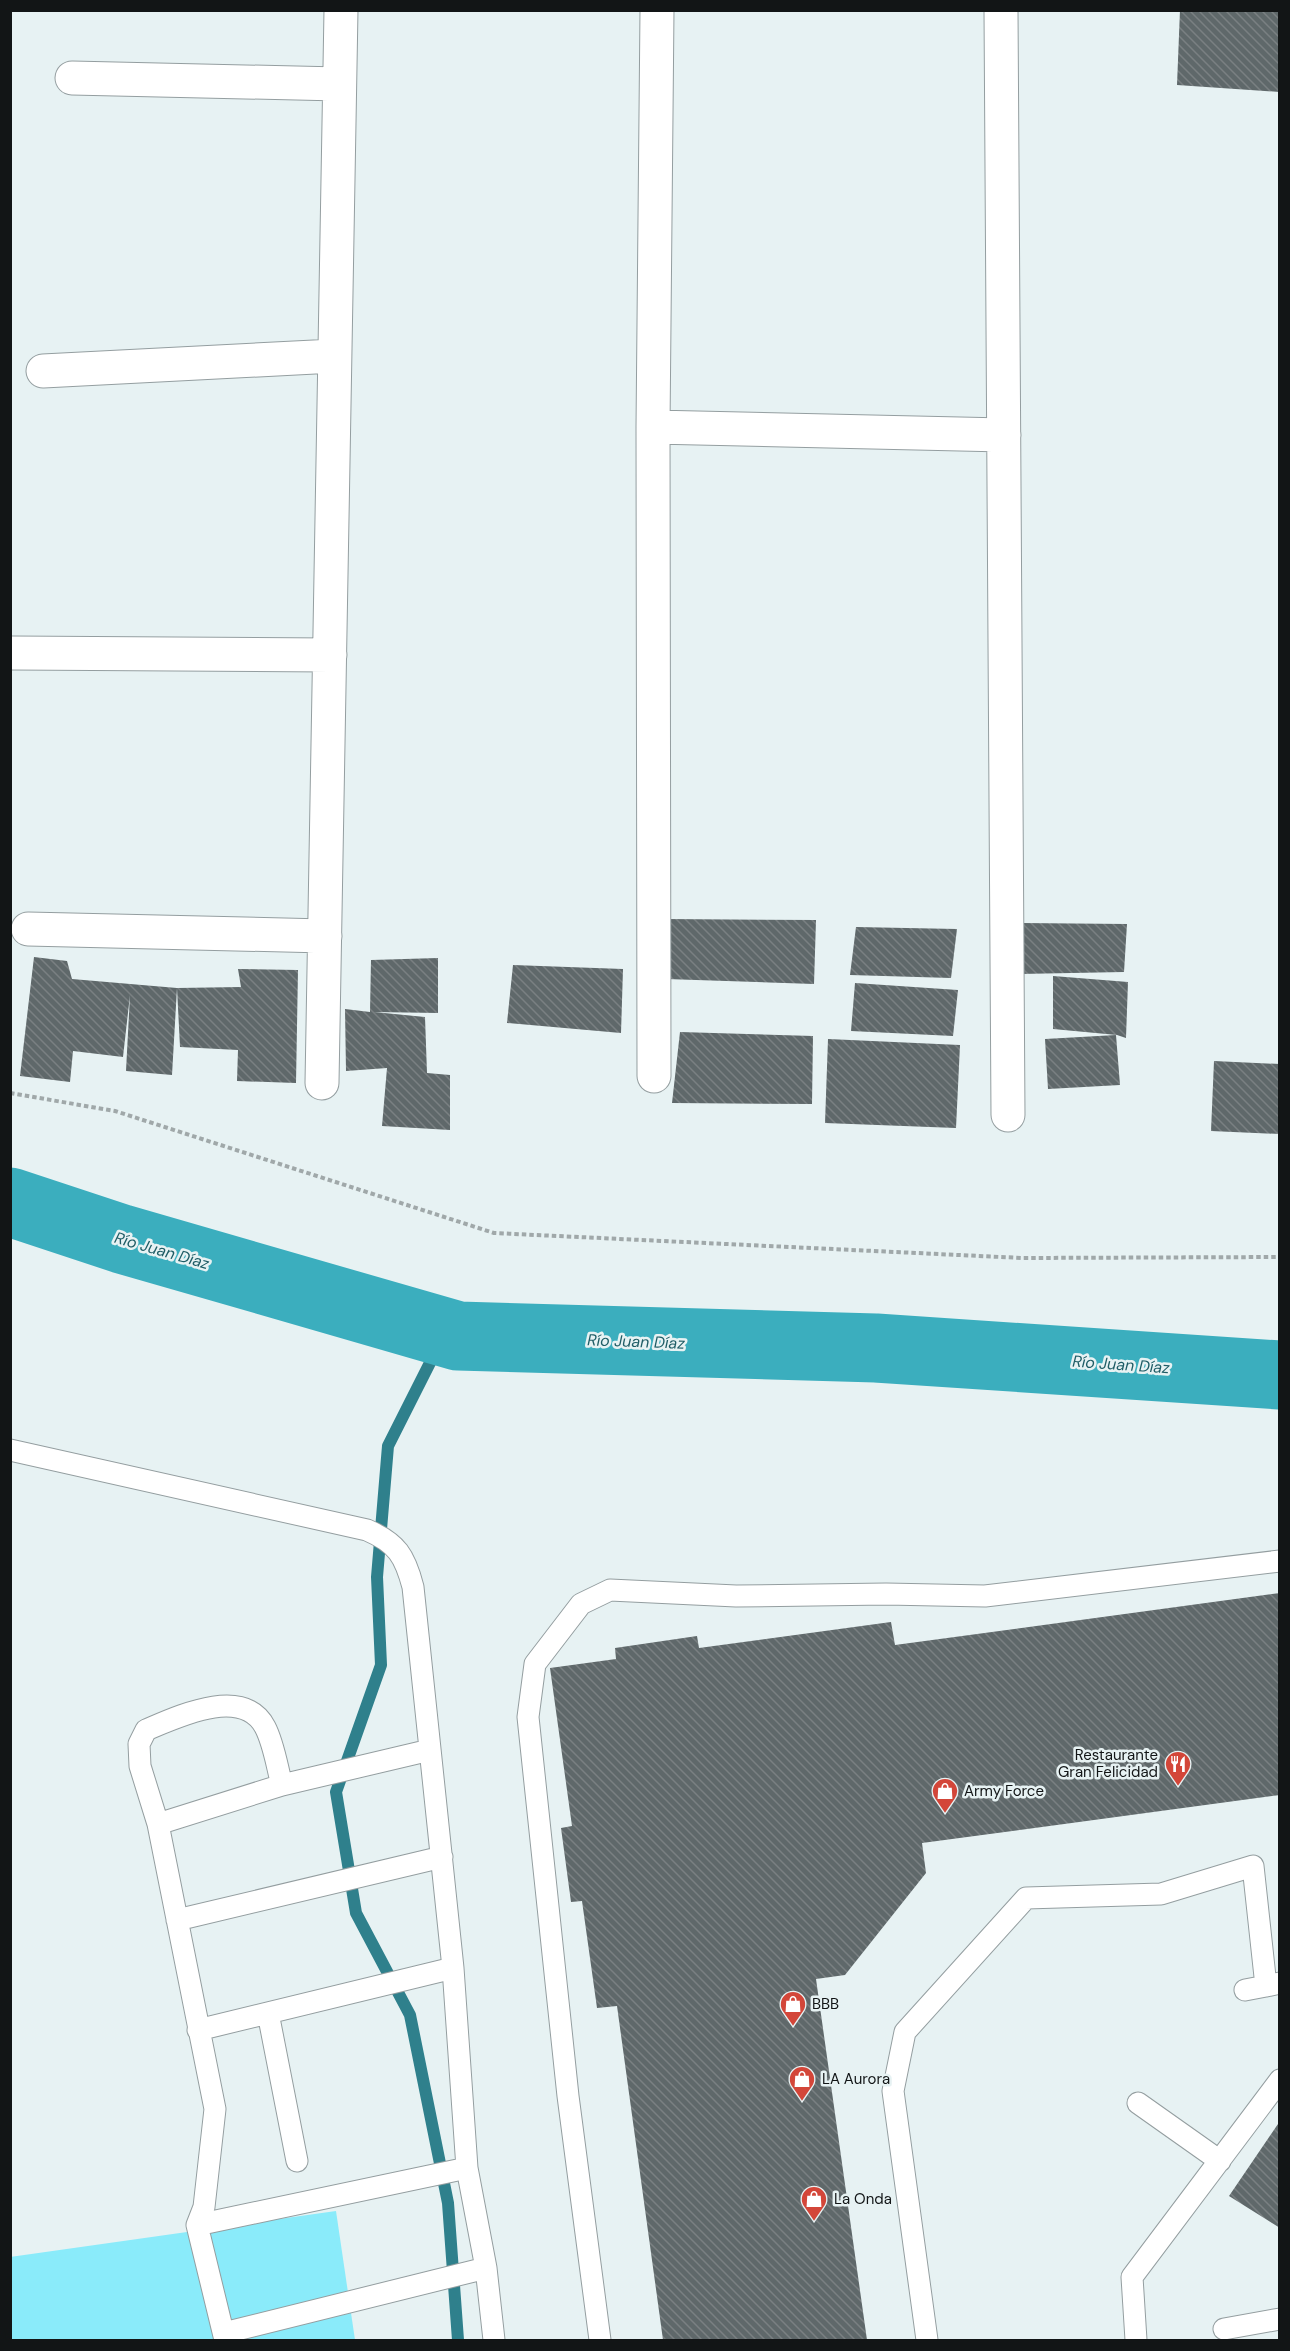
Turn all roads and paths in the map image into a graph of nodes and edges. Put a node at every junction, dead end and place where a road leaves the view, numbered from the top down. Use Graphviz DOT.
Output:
graph roads {
  1 [pos="340,10"];
  2 [pos="657,10"];
  3 [pos="1001,10"];
  4 [pos="72,78"];
  5 [pos="339,84"];
  6 [pos="334,356"];
  7 [pos="43,371"];
  8 [pos="653,428"];
  9 [pos="1004,435"];
  10 [pos="12,653"];
  11 [pos="330,655"];
  12 [pos="28,929"];
  13 [pos="325,936"];
  14 [pos="654,1076"];
  15 [pos="322,1083"];
  16 [pos="10,1093"];
  17 [pos="1008,1115"];
  18 [pos="1280,1257"];
  19 [pos="10,1450"];
  20 [pos="1280,1561"];
  21 [pos="430,1750"];
  22 [pos="282,1785"];
  23 [pos="158,1824"];
  24 [pos="442,1857"];
  25 [pos="1161,1894"];
  26 [pos="1148,1912"];
  27 [pos="177,1920"];
  28 [pos="453,1968"];
  29 [pos="1264,1987"];
  30 [pos="268,2013"];
  31 [pos="198,2030"];
  32 [pos="1280,2080"];
  33 [pos="1138,2103"];
  34 [pos="297,2161"];
  35 [pos="1220,2161"];
  36 [pos="467,2168"];
  37 [pos="196,2225"];
  38 [pos="486,2268"];
  39 [pos="1280,2319"];
  40 [pos="1224,2328"];
  41 [pos="224,2337"];
  42 [pos="494,2340"];
  43 [pos="600,2340"];
  44 [pos="927,2340"];
  45 [pos="1136,2340"];
  1 -- 5 [label="street"];
  2 -- 8 [label="street"];
  3 -- 9 [label="street"];
  4 -- 5 [label="street"];
  5 -- 6 [label="street"];
  6 -- 7 [label="street"];
  6 -- 11 [label="street"];
  8 -- 9 [label="street"];
  8 -- 14 [label="street"];
  9 -- 17 [label="street"];
  10 -- 11 [label="street"];
  11 -- 13 [label="street"];
  12 -- 13 [label="street"];
  13 -- 15 [label="street"];
  16 -- 18 [label="path"];
  19 -- 21 [label="lane"];
  20 -- 43 [label="lane"];
  21 -- 22 [label="lane"];
  21 -- 24 [label="lane"];
  22 -- 23 [label="lane"];
  22 -- 23 [label="lane"];
  23 -- 27 [label="lane"];
  24 -- 27 [label="lane"];
  24 -- 28 [label="lane"];
  25 -- 26 [label="lane"];
  25 -- 29 [label="lane"];
  25 -- 44 [label="lane"];
  27 -- 31 [label="lane"];
  28 -- 30 [label="lane"];
  28 -- 36 [label="lane"];
  30 -- 31 [label="lane"];
  30 -- 34 [label="lane"];
  31 -- 37 [label="lane"];
  32 -- 35 [label="lane"];
  33 -- 35 [label="lane"];
  35 -- 45 [label="lane"];
  36 -- 37 [label="lane"];
  36 -- 38 [label="lane"];
  37 -- 41 [label="lane"];
  38 -- 41 [label="lane"];
  38 -- 42 [label="lane"];
  39 -- 40 [label="lane"];
}
